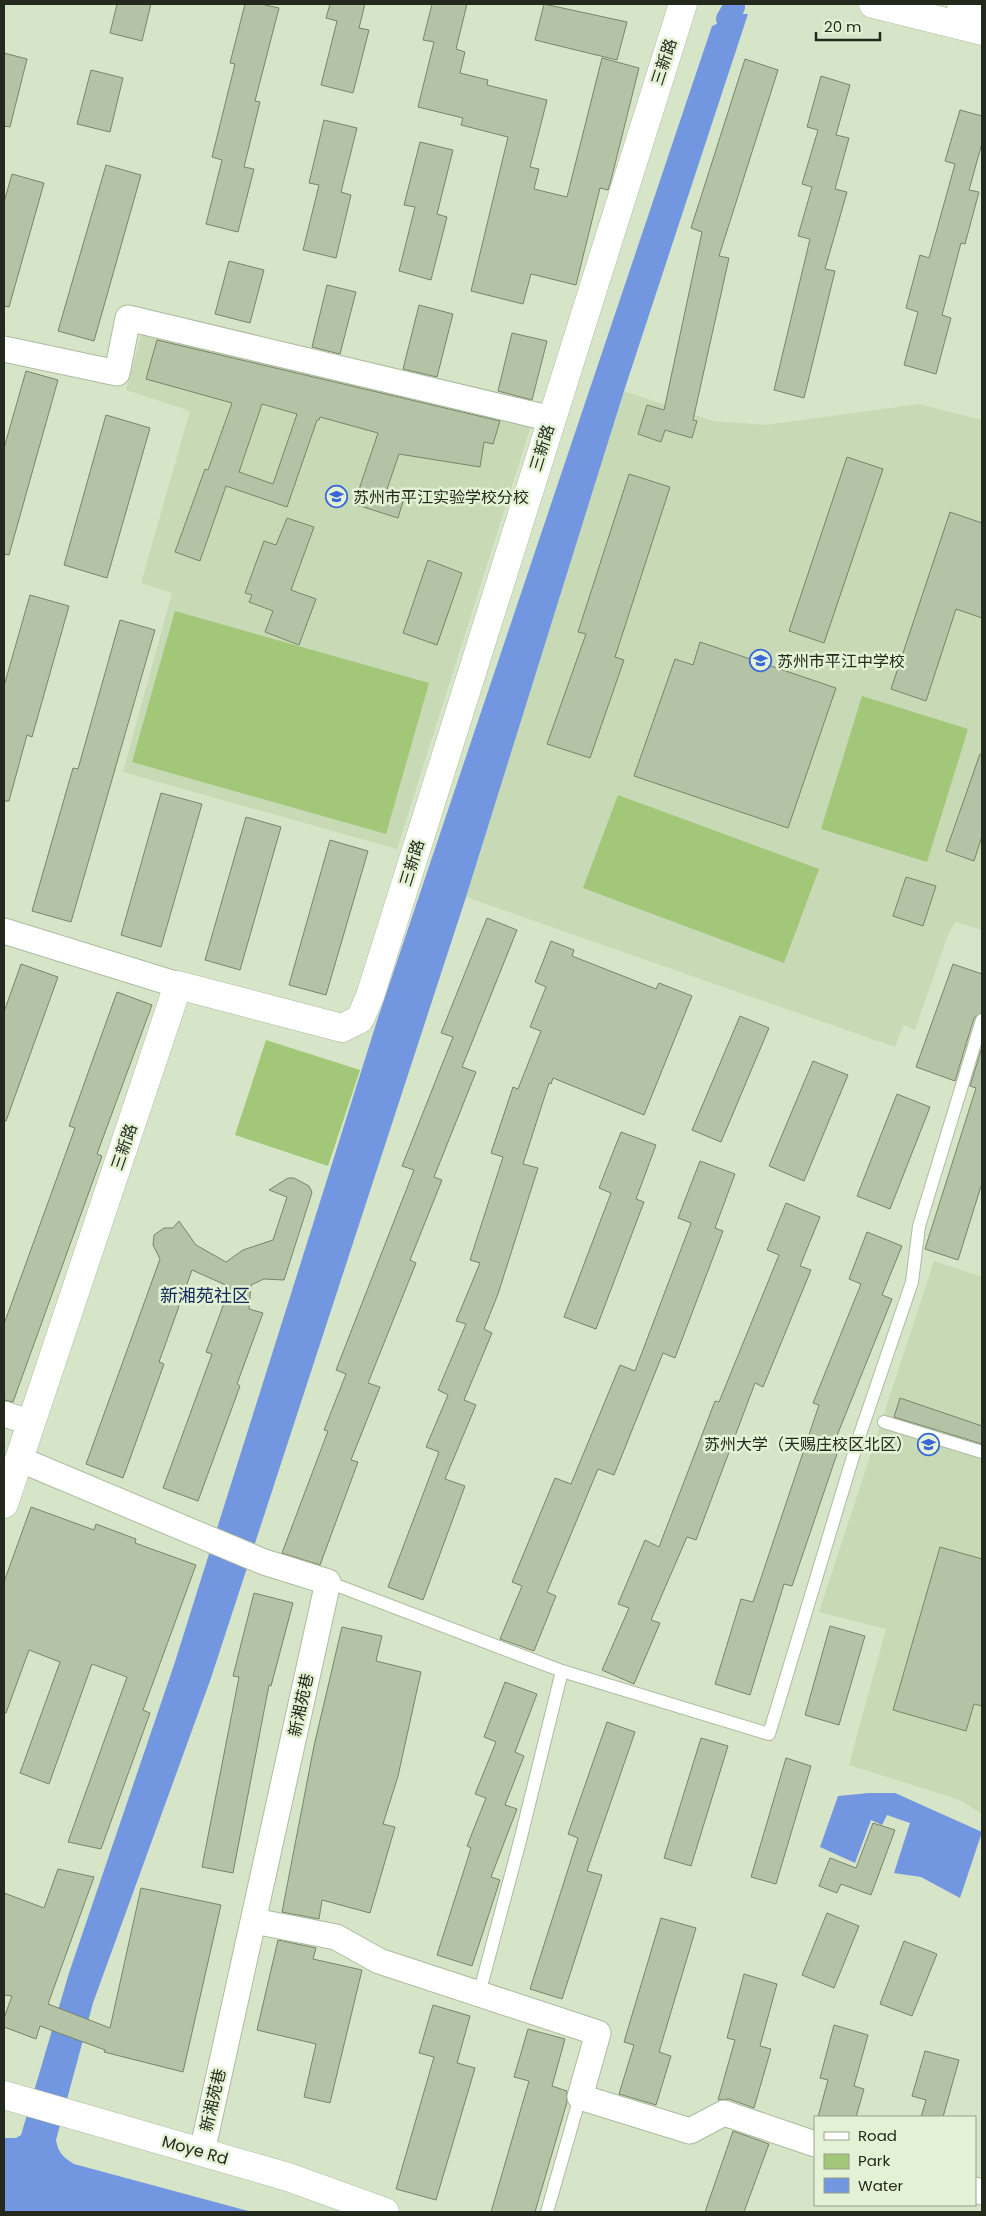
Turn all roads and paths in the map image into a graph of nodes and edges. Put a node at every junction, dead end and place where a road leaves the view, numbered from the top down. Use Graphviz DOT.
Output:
graph roads {
  1 [pos="682,4"];
  2 [pos="874,4"];
  3 [pos="960,4"];
  4 [pos="982,9"];
  5 [pos="982,31"];
  6 [pos="4,349"];
  7 [pos="552,419"];
  8 [pos="4,931"];
  9 [pos="178,985"];
  10 [pos="982,1020"];
  11 [pos="4,1414"];
  12 [pos="884,1422"];
  13 [pos="32,1423"];
  14 [pos="982,1452"];
  15 [pos="19,1459"];
  16 [pos="4,1504"];
  17 [pos="328,1582"];
  18 [pos="562,1671"];
  19 [pos="254,1921"];
  20 [pos="479,1994"];
  21 [pos="6,2096"];
  22 [pos="580,2097"];
  23 [pos="814,2144"];
  24 [pos="202,2152"];
  25 [pos="385,2212"];
  26 [pos="547,2212"];
  1 -- 7 [label="main road, 三新路"];
  2 -- 5 [label="main road"];
  3 -- 4 [label="main road"];
  6 -- 7 [label="street"];
  7 -- 9 [label="main road, 三新路"];
  8 -- 9 [label="street"];
  9 -- 13 [label="main road, 三新路"];
  10 -- 18 [label="lane"];
  11 -- 13 [label="street"];
  12 -- 14 [label="lane"];
  13 -- 15 [label="main road, 三新路"];
  15 -- 16 [label="main road, 三新路"];
  15 -- 17 [label="street"];
  17 -- 18 [label="lane"];
  17 -- 19 [label="street, 新湘苑巷"];
  18 -- 20 [label="lane"];
  19 -- 20 [label="street"];
  19 -- 24 [label="street, 新湘苑巷"];
  20 -- 22 [label="street"];
  21 -- 24 [label="main road, Moye Rd"];
  22 -- 23 [label="street"];
  22 -- 26 [label="lane"];
  24 -- 25 [label="main road, Moye Rd"];
}
